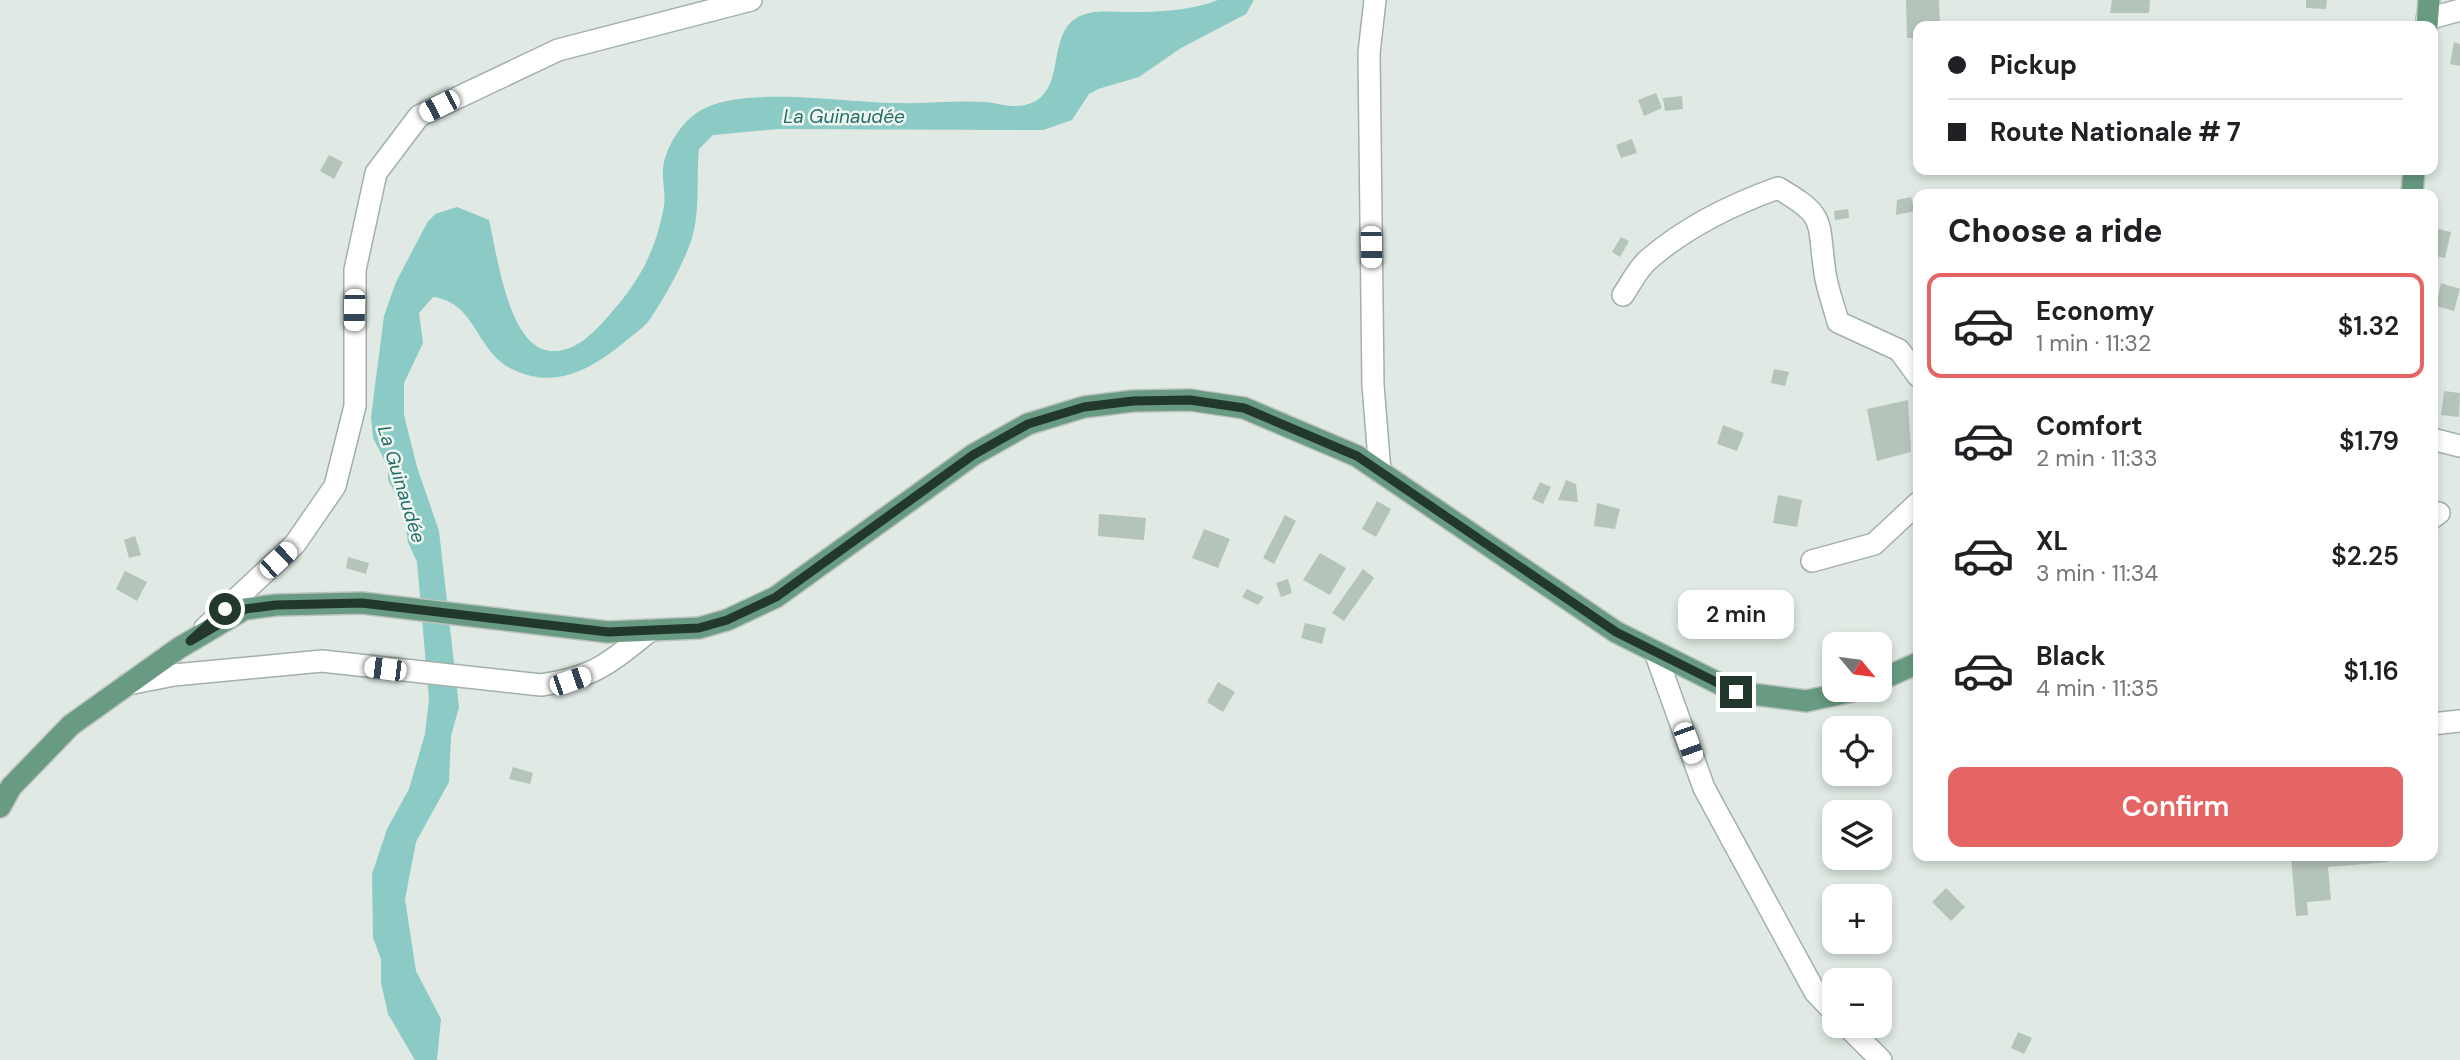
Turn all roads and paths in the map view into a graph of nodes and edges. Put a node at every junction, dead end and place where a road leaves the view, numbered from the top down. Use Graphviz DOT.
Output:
graph roads {
  1 [pos="751,0"];
  2 [pos="1375,0"];
  3 [pos="2460,10"];
  4 [pos="2428,15"];
  5 [pos="1623,295"];
  6 [pos="1913,369"];
  7 [pos="2438,440"];
  8 [pos="2460,446"];
  9 [pos="1380,472"];
  10 [pos="1913,508"];
  11 [pos="1812,561"];
  12 [pos="651,630"];
  13 [pos="190,641"];
  14 [pos="1655,652"];
  15 [pos="1913,665"];
  16 [pos="1892,675"];
  17 [pos="128,684"];
  18 [pos="1822,698"];
  19 [pos="2460,721"];
  20 [pos="2438,723"];
  21 [pos="0,807"];
  22 [pos="1822,999"];
  23 [pos="1859,1038"];
  24 [pos="1881,1060"];
  1 -- 13 [label="street"];
  2 -- 9 [label="street"];
  3 -- 4 [label="street"];
  5 -- 6 [label="street"];
  7 -- 8 [label="street"];
  9 -- 12 [label="main road"];
  9 -- 14 [label="main road"];
  10 -- 11 [label="street"];
  12 -- 13 [label="main road"];
  12 -- 17 [label="street"];
  13 -- 17 [label="main road"];
  14 -- 18 [label="main road"];
  14 -- 22 [label="street"];
  15 -- 16 [label="main road"];
  17 -- 21 [label="main road"];
  19 -- 20 [label="street"];
  23 -- 24 [label="street"];
}
